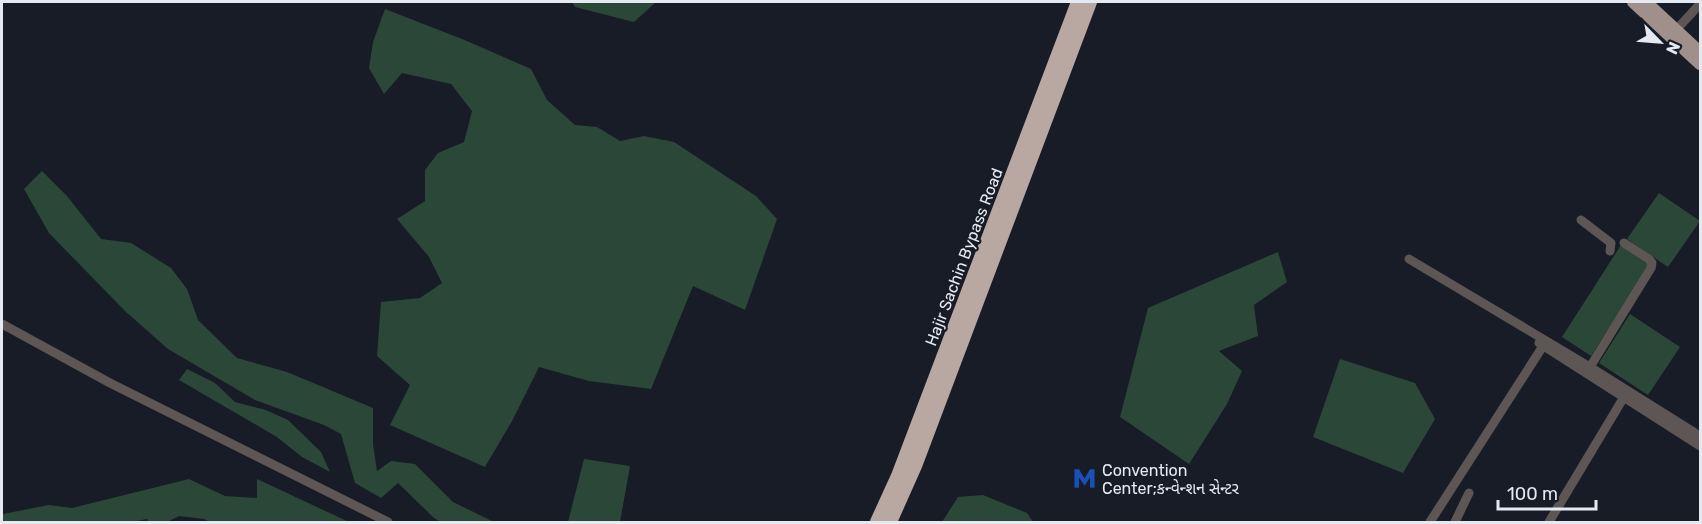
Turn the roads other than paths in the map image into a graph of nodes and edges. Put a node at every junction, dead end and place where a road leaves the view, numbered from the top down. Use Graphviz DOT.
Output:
graph roads {
  1 [pos="1078,2"];
  2 [pos="1090,2"];
  3 [pos="1633,2"];
  4 [pos="1646,2"];
  5 [pos="1701,4"];
  6 [pos="1676,30"];
  7 [pos="1701,52"];
  8 [pos="1701,64"];
  9 [pos="1581,220"];
  10 [pos="1624,243"];
  11 [pos="1610,250"];
  12 [pos="1409,259"];
  13 [pos="2,324"];
  14 [pos="1524,334"];
  15 [pos="1543,346"];
  16 [pos="1590,367"];
  17 [pos="1624,397"];
  18 [pos="1701,436"];
  19 [pos="1701,446"];
  20 [pos="1469,493"];
  21 [pos="388,522"];
  22 [pos="877,522"];
  23 [pos="890,522"];
  24 [pos="1430,522"];
  25 [pos="1455,522"];
  26 [pos="1549,522"];
  1 -- 22 [label="highway, Hajir Sachin Bypass Road"];
  2 -- 23 [label="highway"];
  3 -- 8 [label="main road"];
  4 -- 6 [label="main road"];
  5 -- 6 [label="street"];
  6 -- 7 [label="main road"];
  9 -- 11 [label="street"];
  10 -- 16 [label="street"];
  12 -- 16 [label="street"];
  13 -- 21 [label="street"];
  14 -- 15 [label="street"];
  15 -- 17 [label="street"];
  15 -- 24 [label="street"];
  16 -- 18 [label="street"];
  17 -- 19 [label="street"];
  17 -- 26 [label="street"];
  20 -- 25 [label="street"];
}
